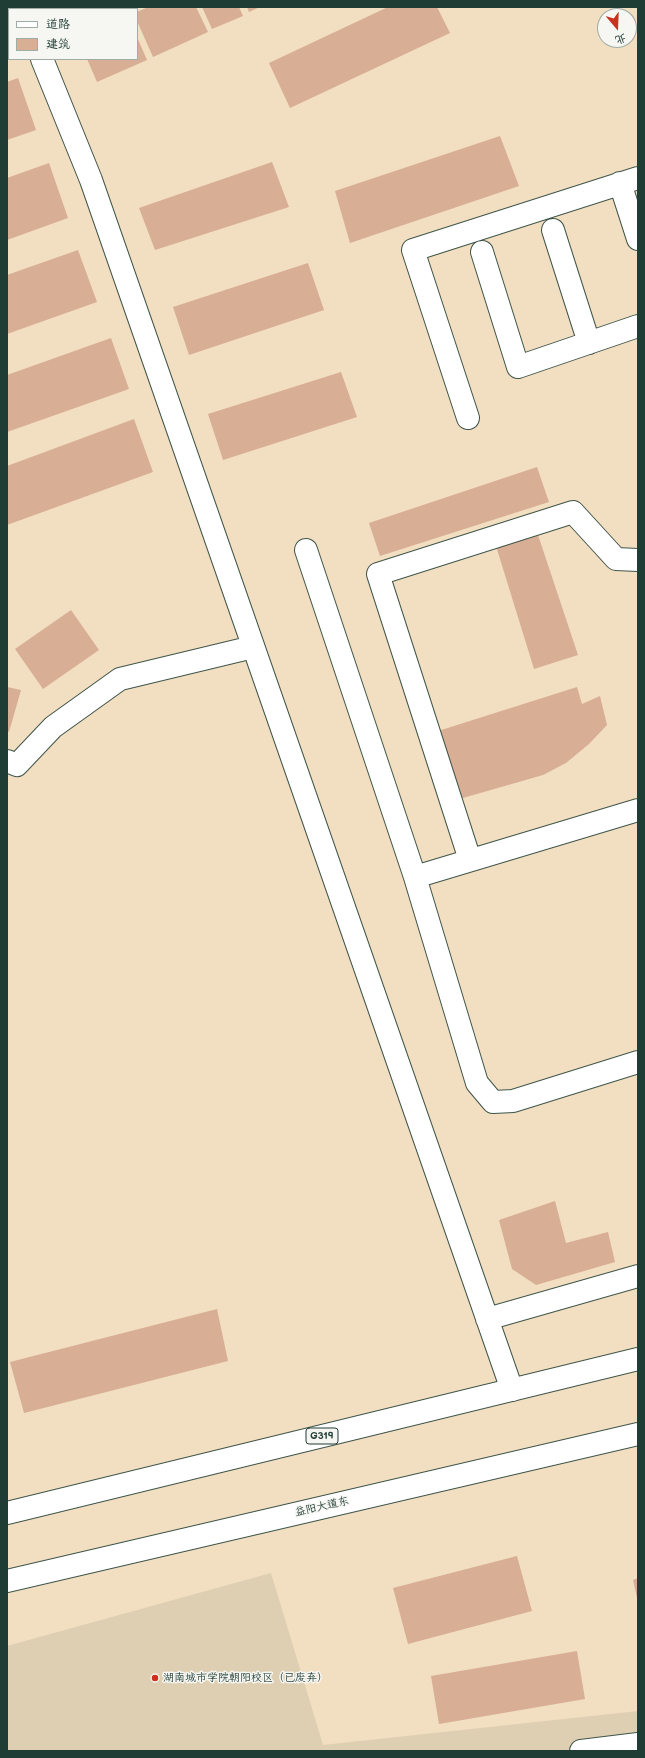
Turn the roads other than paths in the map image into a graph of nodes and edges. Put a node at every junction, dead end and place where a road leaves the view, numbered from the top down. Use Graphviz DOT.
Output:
graph roads {
  1 [pos="42,60"];
  2 [pos="629,180"];
  3 [pos="553,230"];
  4 [pos="638,239"];
  5 [pos="482,252"];
  6 [pos="638,326"];
  7 [pos="589,343"];
  8 [pos="468,418"];
  9 [pos="306,550"];
  10 [pos="638,560"];
  11 [pos="253,647"];
  12 [pos="7,760"];
  13 [pos="638,810"];
  14 [pos="470,860"];
  15 [pos="415,877"];
  16 [pos="638,1062"];
  17 [pos="638,1276"];
  18 [pos="487,1319"];
  19 [pos="638,1359"];
  20 [pos="512,1390"];
  21 [pos="638,1434"];
  22 [pos="7,1513"];
  23 [pos="7,1581"];
  24 [pos="638,1744"];
  25 [pos="581,1751"];
  1 -- 11 [label="street"];
  2 -- 4 [label="street"];
  2 -- 8 [label="street"];
  3 -- 7 [label="street"];
  5 -- 7 [label="street"];
  6 -- 7 [label="street"];
  9 -- 15 [label="street"];
  10 -- 14 [label="street"];
  11 -- 12 [label="street"];
  11 -- 18 [label="street"];
  13 -- 14 [label="street"];
  14 -- 15 [label="street"];
  15 -- 16 [label="street"];
  17 -- 18 [label="street"];
  18 -- 20 [label="street"];
  19 -- 20 [label="street, G319"];
  20 -- 22 [label="street, G319"];
  21 -- 23 [label="street, 益阳大道东"];
  24 -- 25 [label="street"];
}
